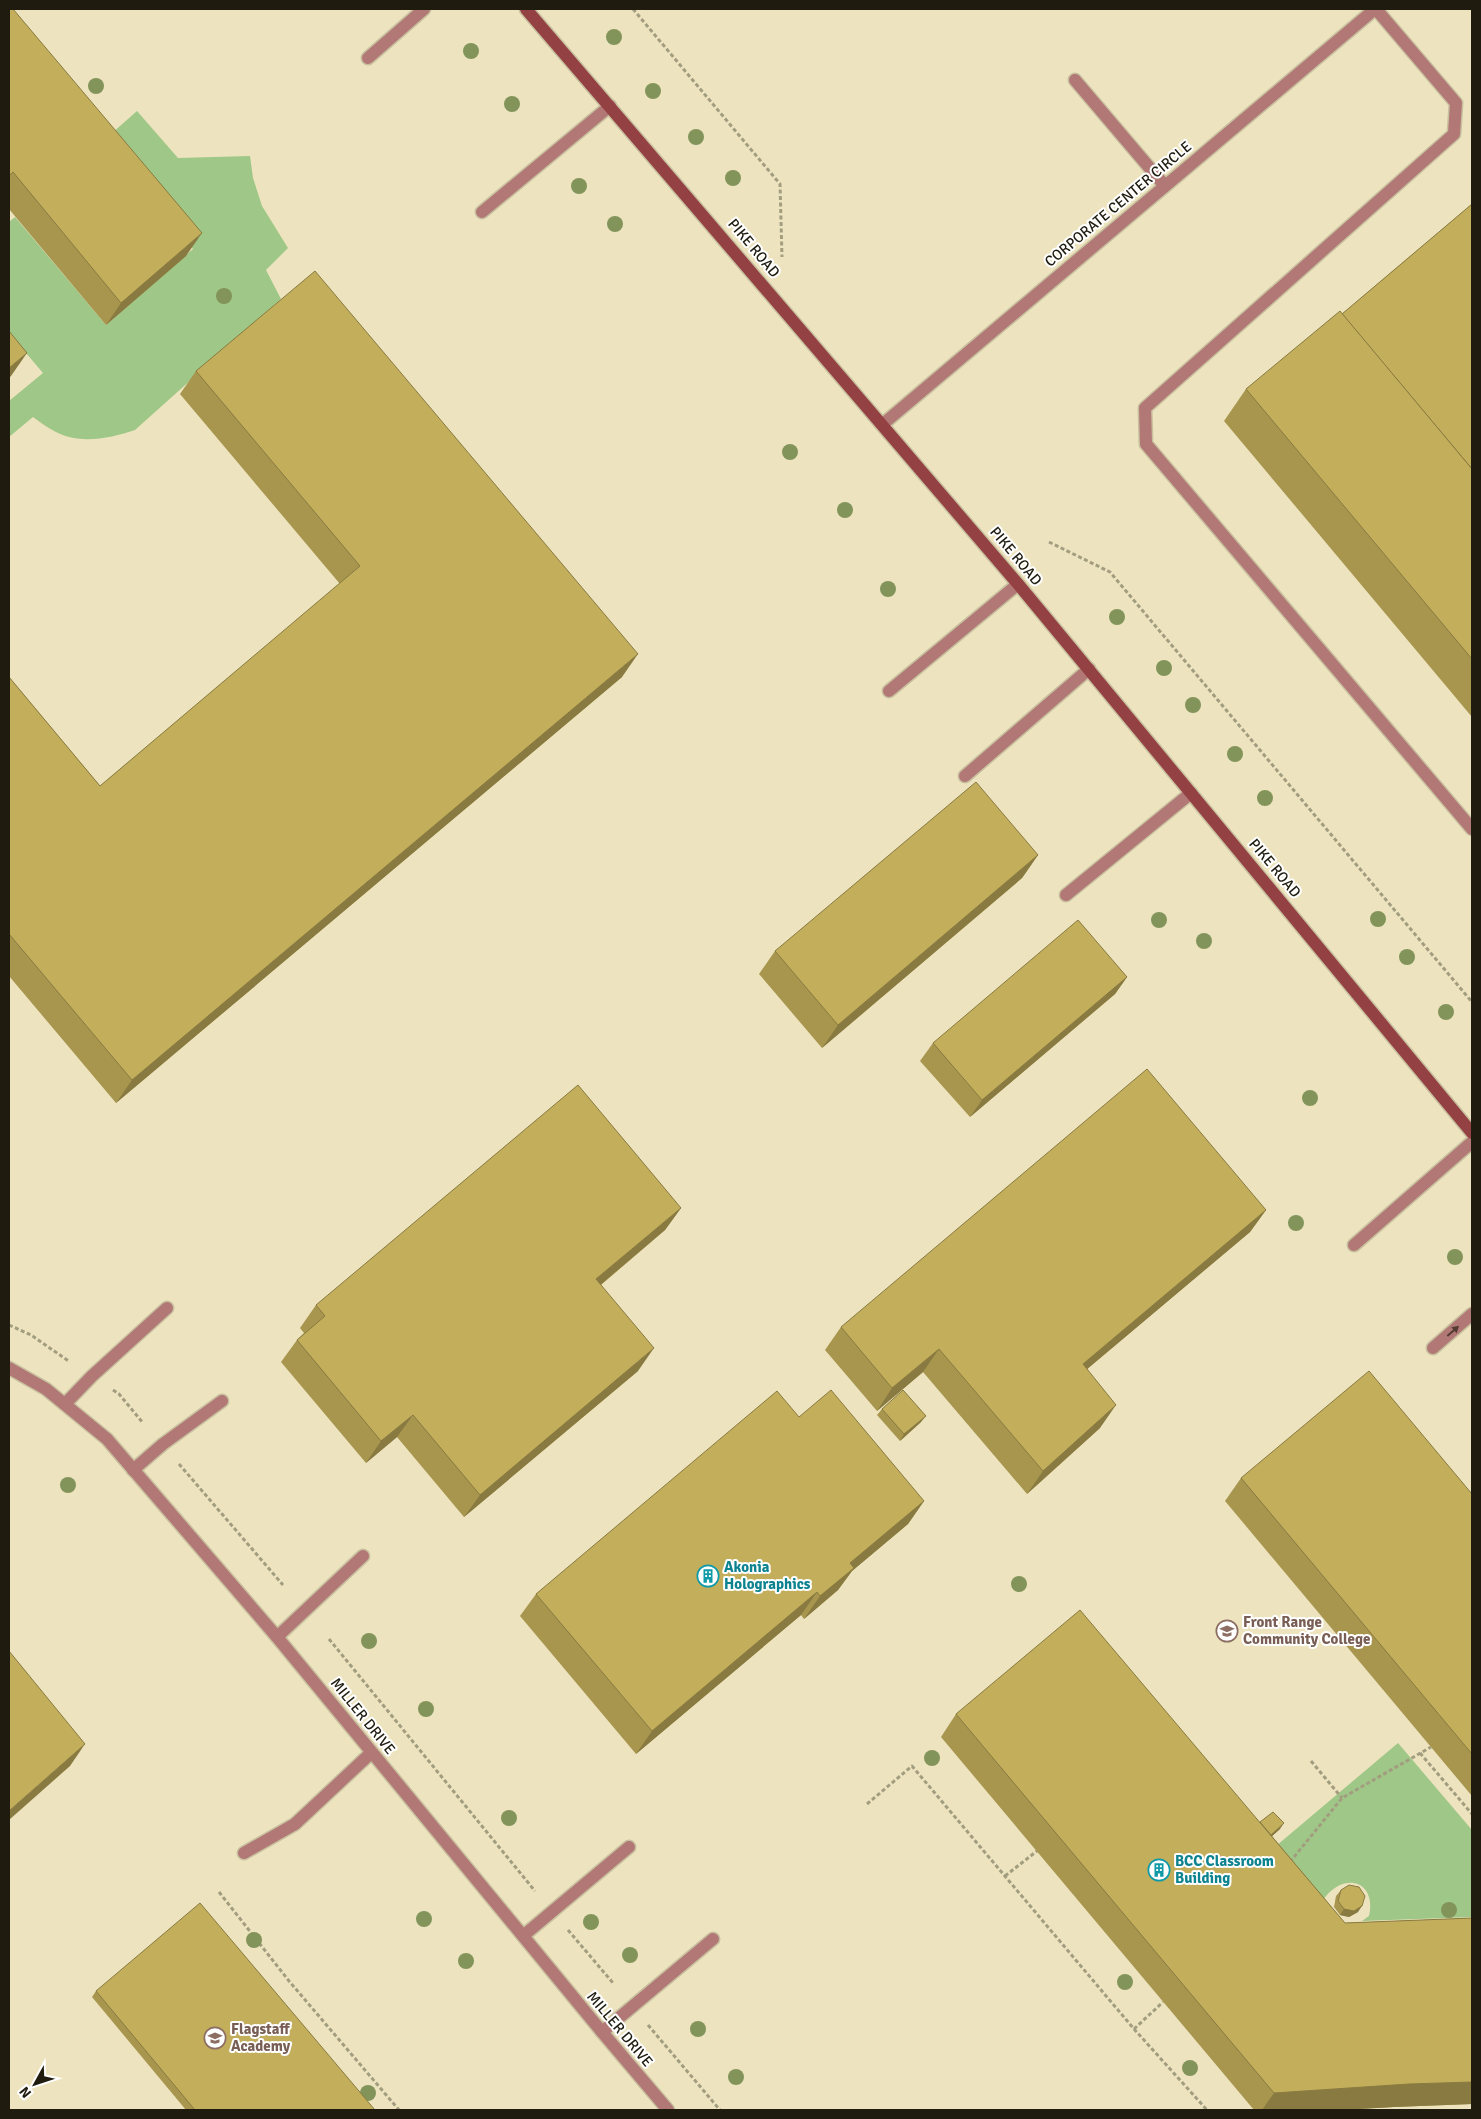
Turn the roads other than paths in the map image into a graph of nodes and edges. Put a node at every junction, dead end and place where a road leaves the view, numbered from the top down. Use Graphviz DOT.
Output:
graph roads {
  1 [pos="424,9"];
  2 [pos="526,9"];
  3 [pos="1375,9"];
  4 [pos="368,58"];
  5 [pos="1075,80"];
  6 [pos="610,106"];
  7 [pos="1165,186"];
  8 [pos="482,212"];
  9 [pos="883,424"];
  10 [pos="1018,584"];
  11 [pos="1089,669"];
  12 [pos="889,691"];
  13 [pos="965,776"];
  14 [pos="1191,793"];
  15 [pos="1472,830"];
  16 [pos="1066,896"];
  17 [pos="1472,1133"];
  18 [pos="1472,1142"];
  19 [pos="1354,1245"];
  20 [pos="167,1308"];
  21 [pos="1472,1314"];
  22 [pos="1433,1348"];
  23 [pos="9,1368"];
  24 [pos="222,1401"];
  25 [pos="65,1404"];
  26 [pos="133,1470"];
  27 [pos="363,1556"];
  28 [pos="277,1637"];
  29 [pos="371,1753"];
  30 [pos="629,1847"];
  31 [pos="244,1853"];
  32 [pos="522,1936"];
  33 [pos="713,1939"];
  34 [pos="602,2032"];
  35 [pos="668,2110"];
  1 -- 4 [label="street"];
  2 -- 6 [label="main road, PIKE ROAD"];
  3 -- 7 [label="street, CORPORATE CENTER CIRCLE"];
  3 -- 15 [label="street"];
  5 -- 7 [label="street"];
  6 -- 8 [label="street"];
  6 -- 9 [label="main road, PIKE ROAD"];
  7 -- 9 [label="street, CORPORATE CENTER CIRCLE"];
  9 -- 10 [label="main road, PIKE ROAD"];
  10 -- 11 [label="main road, PIKE ROAD"];
  10 -- 12 [label="street"];
  11 -- 13 [label="street"];
  11 -- 14 [label="main road, PIKE ROAD"];
  14 -- 16 [label="street"];
  14 -- 17 [label="main road, PIKE ROAD"];
  18 -- 19 [label="street"];
  20 -- 25 [label="street"];
  22 -- 21 [label="street, one-way"];
  23 -- 25 [label="street, MILLER DRIVE"];
  24 -- 26 [label="street"];
  25 -- 26 [label="street, MILLER DRIVE"];
  26 -- 28 [label="street, MILLER DRIVE"];
  27 -- 28 [label="street"];
  28 -- 29 [label="street, MILLER DRIVE"];
  29 -- 31 [label="street"];
  29 -- 32 [label="street, MILLER DRIVE"];
  30 -- 32 [label="street"];
  32 -- 34 [label="street, MILLER DRIVE"];
  33 -- 34 [label="street"];
  34 -- 35 [label="street, MILLER DRIVE"];
}
